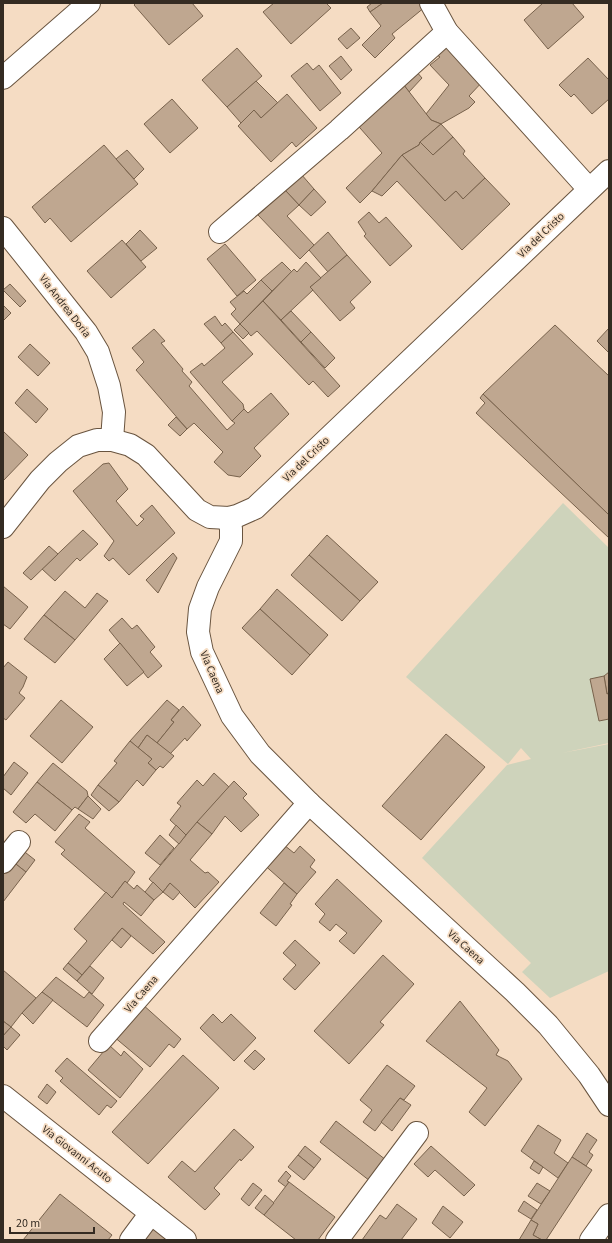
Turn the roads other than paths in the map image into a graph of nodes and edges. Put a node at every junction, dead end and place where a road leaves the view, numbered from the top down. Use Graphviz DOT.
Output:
graph roads {
  1 [pos="90,3"];
  2 [pos="431,3"];
  3 [pos="447,32"];
  4 [pos="3,78"];
  5 [pos="609,171"];
  6 [pos="589,189"];
  7 [pos="3,228"];
  8 [pos="220,232"];
  9 [pos="112,440"];
  10 [pos="229,518"];
  11 [pos="3,527"];
  12 [pos="309,803"];
  13 [pos="19,842"];
  14 [pos="3,862"];
  15 [pos="100,1041"];
  16 [pos="3,1096"];
  17 [pos="609,1105"];
  18 [pos="417,1133"];
  19 [pos="151,1213"];
  20 [pos="609,1215"];
  21 [pos="131,1240"];
  22 [pos="185,1240"];
  23 [pos="337,1240"];
  24 [pos="591,1240"];
  1 -- 4 [label="street"];
  2 -- 3 [label="street"];
  3 -- 6 [label="street"];
  3 -- 8 [label="street"];
  5 -- 6 [label="street, Via del Cristo"];
  6 -- 10 [label="street, Via del Cristo"];
  7 -- 9 [label="street, Via Andrea Doria"];
  9 -- 10 [label="street, Via del Cristo"];
  9 -- 11 [label="street, Via del Cristo"];
  10 -- 12 [label="street, Via Caena"];
  12 -- 15 [label="street, Via Caena"];
  12 -- 17 [label="street, Via Caena"];
  13 -- 14 [label="street"];
  16 -- 19 [label="street, Via Giovanni Acuto"];
  18 -- 23 [label="street"];
  19 -- 21 [label="street"];
  19 -- 22 [label="street, Via Giovanni Acuto"];
  20 -- 24 [label="street"];
}
